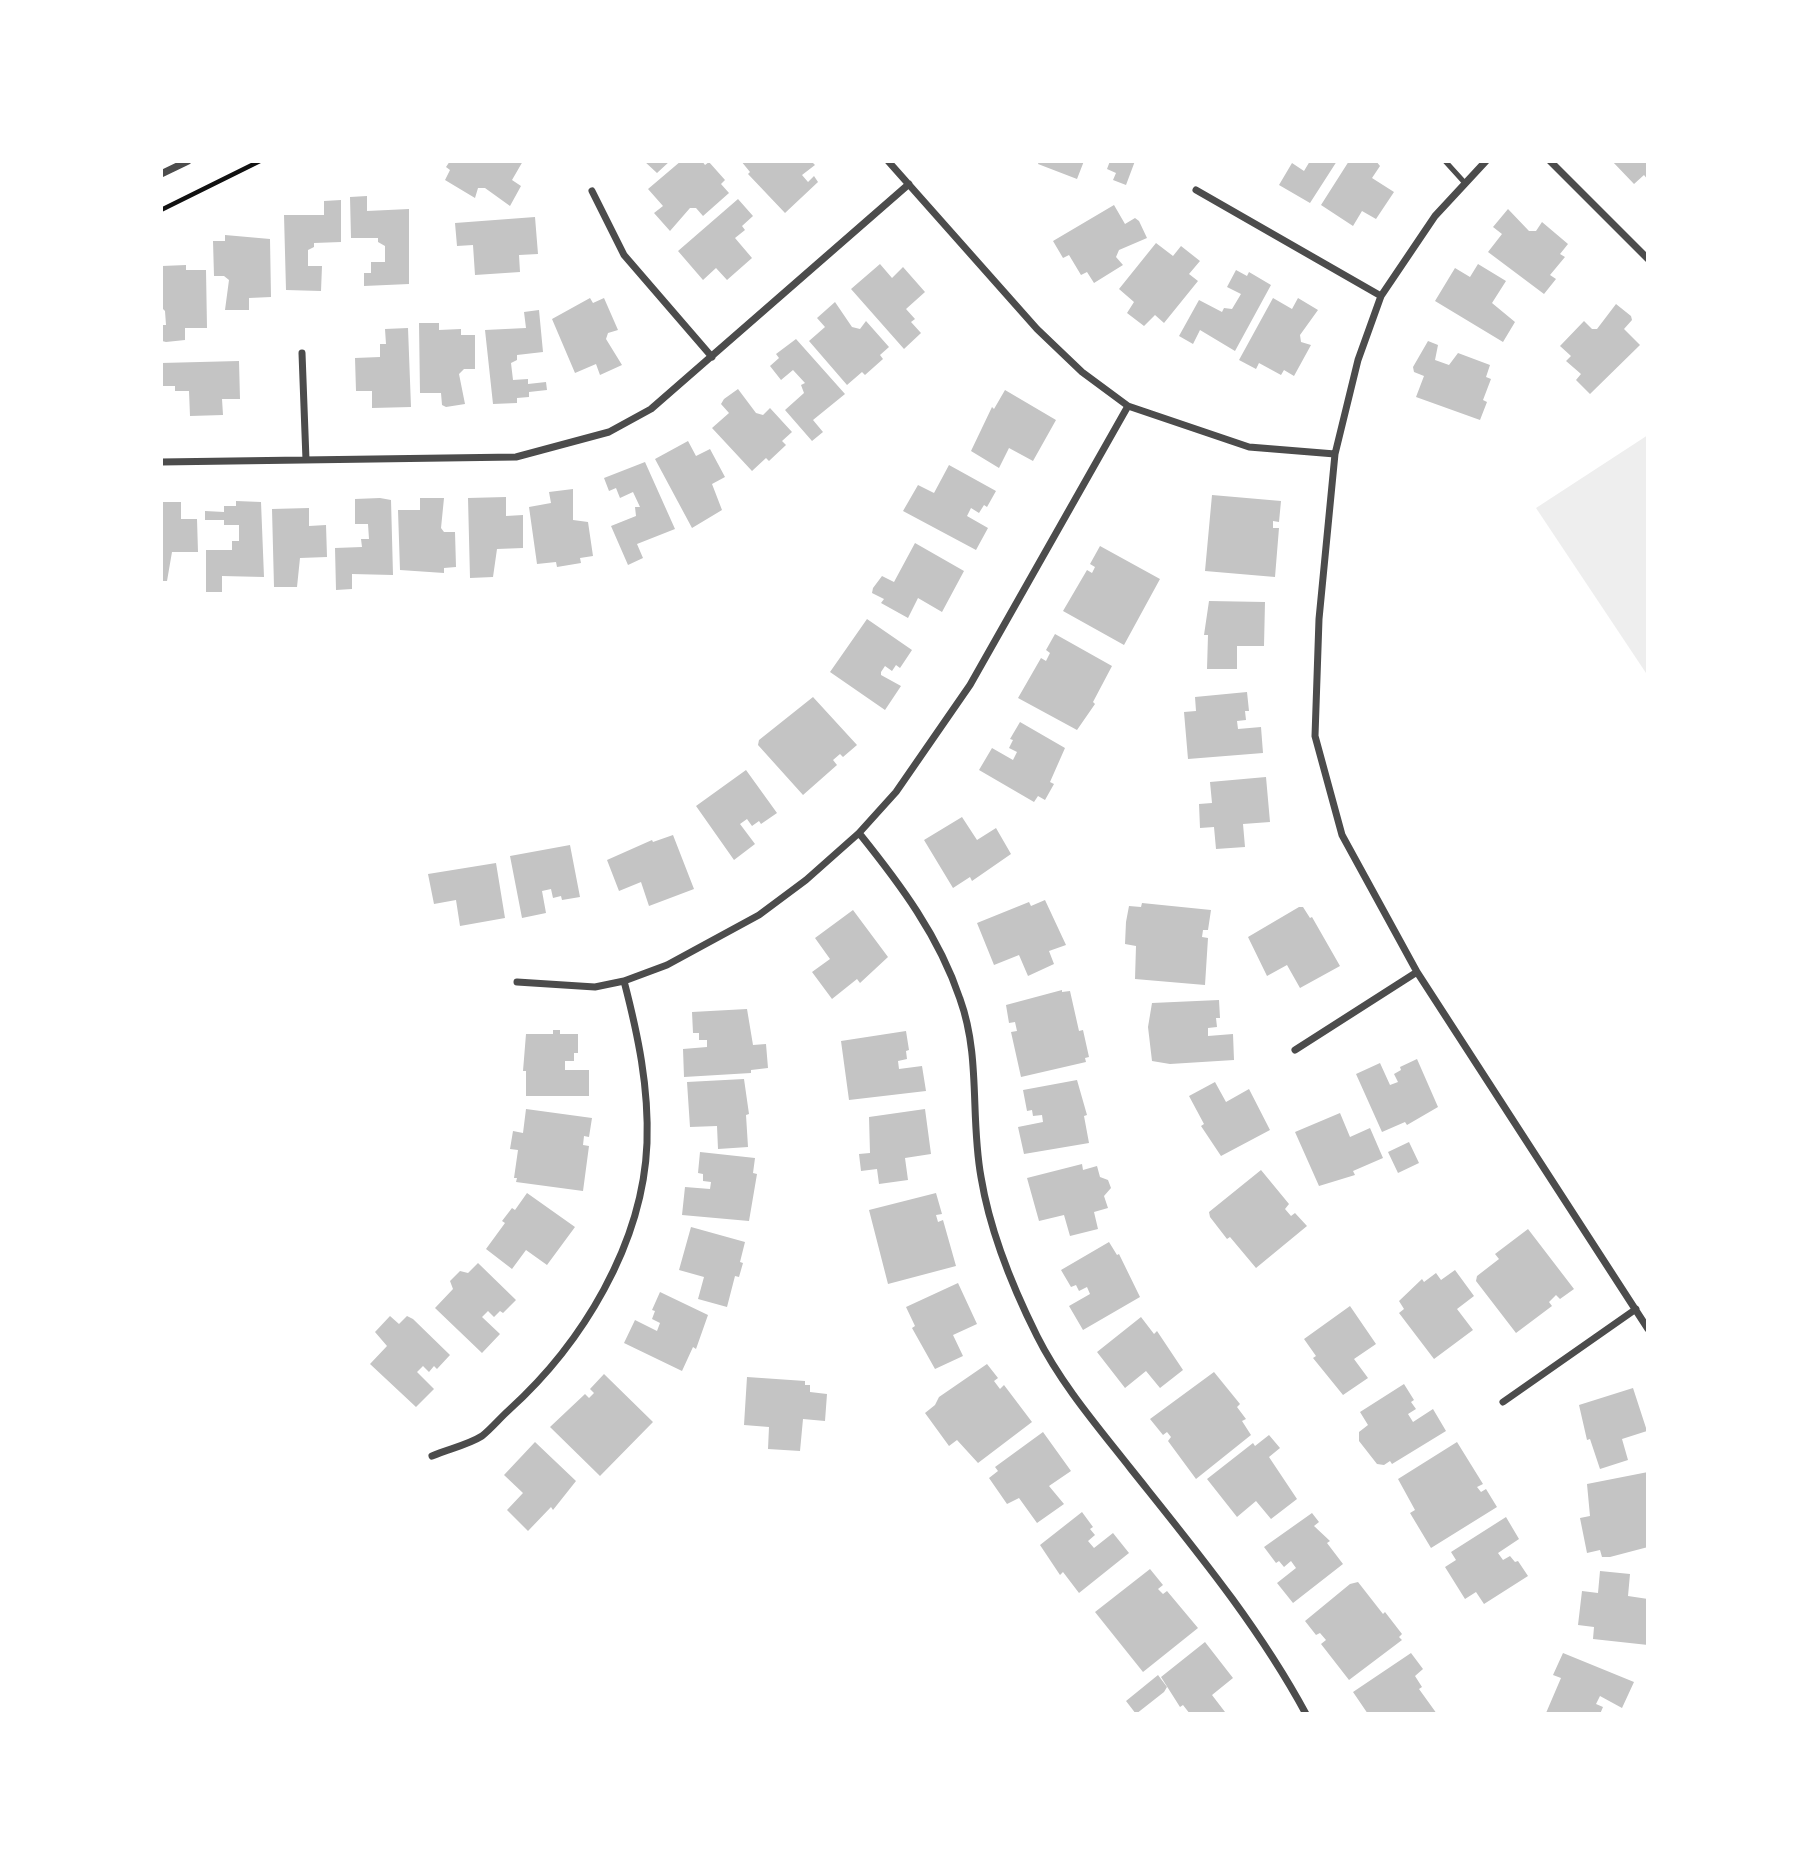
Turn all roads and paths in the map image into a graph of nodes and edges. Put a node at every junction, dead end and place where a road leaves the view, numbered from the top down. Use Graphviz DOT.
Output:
graph roads {
  1 [pos="173,161"];
  2 [pos="188,161"];
  3 [pos="260,161"];
  4 [pos="888,161"];
  5 [pos="1445,161"];
  6 [pos="1486,161"];
  7 [pos="1550,161"];
  8 [pos="161,172"];
  9 [pos="1464,182"];
  10 [pos="909,184"];
  11 [pos="1196,190"];
  12 [pos="592,191"];
  13 [pos="161,210"];
  14 [pos="1648,259"];
  15 [pos="1381,296"];
  16 [pos="302,353"];
  17 [pos="712,357"];
  18 [pos="1128,406"];
  19 [pos="1335,454"];
  20 [pos="306,460"];
  21 [pos="161,461"];
  22 [pos="859,833"];
  23 [pos="1417,972"];
  24 [pos="624,981"];
  25 [pos="517,982"];
  26 [pos="1295,1050"];
  27 [pos="1636,1310"];
  28 [pos="1648,1329"];
  29 [pos="1503,1402"];
  30 [pos="432,1455"];
  31 [pos="1306,1714"];
  1 -- 8 [label="street"];
  2 -- 8 [label="street"];
  3 -- 13 [label="path"];
  4 -- 10 [label="street"];
  5 -- 9 [label="lane"];
  6 -- 9 [label="street"];
  7 -- 14 [label="street"];
  9 -- 15 [label="street"];
  10 -- 17 [label="street"];
  10 -- 18 [label="street"];
  11 -- 15 [label="street"];
  12 -- 17 [label="street"];
  15 -- 19 [label="street"];
  16 -- 20 [label="street"];
  17 -- 20 [label="street"];
  18 -- 19 [label="street"];
  18 -- 22 [label="street"];
  19 -- 23 [label="street"];
  20 -- 21 [label="street"];
  22 -- 24 [label="street"];
  22 -- 31 [label="street"];
  23 -- 26 [label="street"];
  23 -- 27 [label="street"];
  24 -- 25 [label="street"];
  24 -- 30 [label="street"];
  27 -- 28 [label="street"];
  27 -- 29 [label="street"];
}
